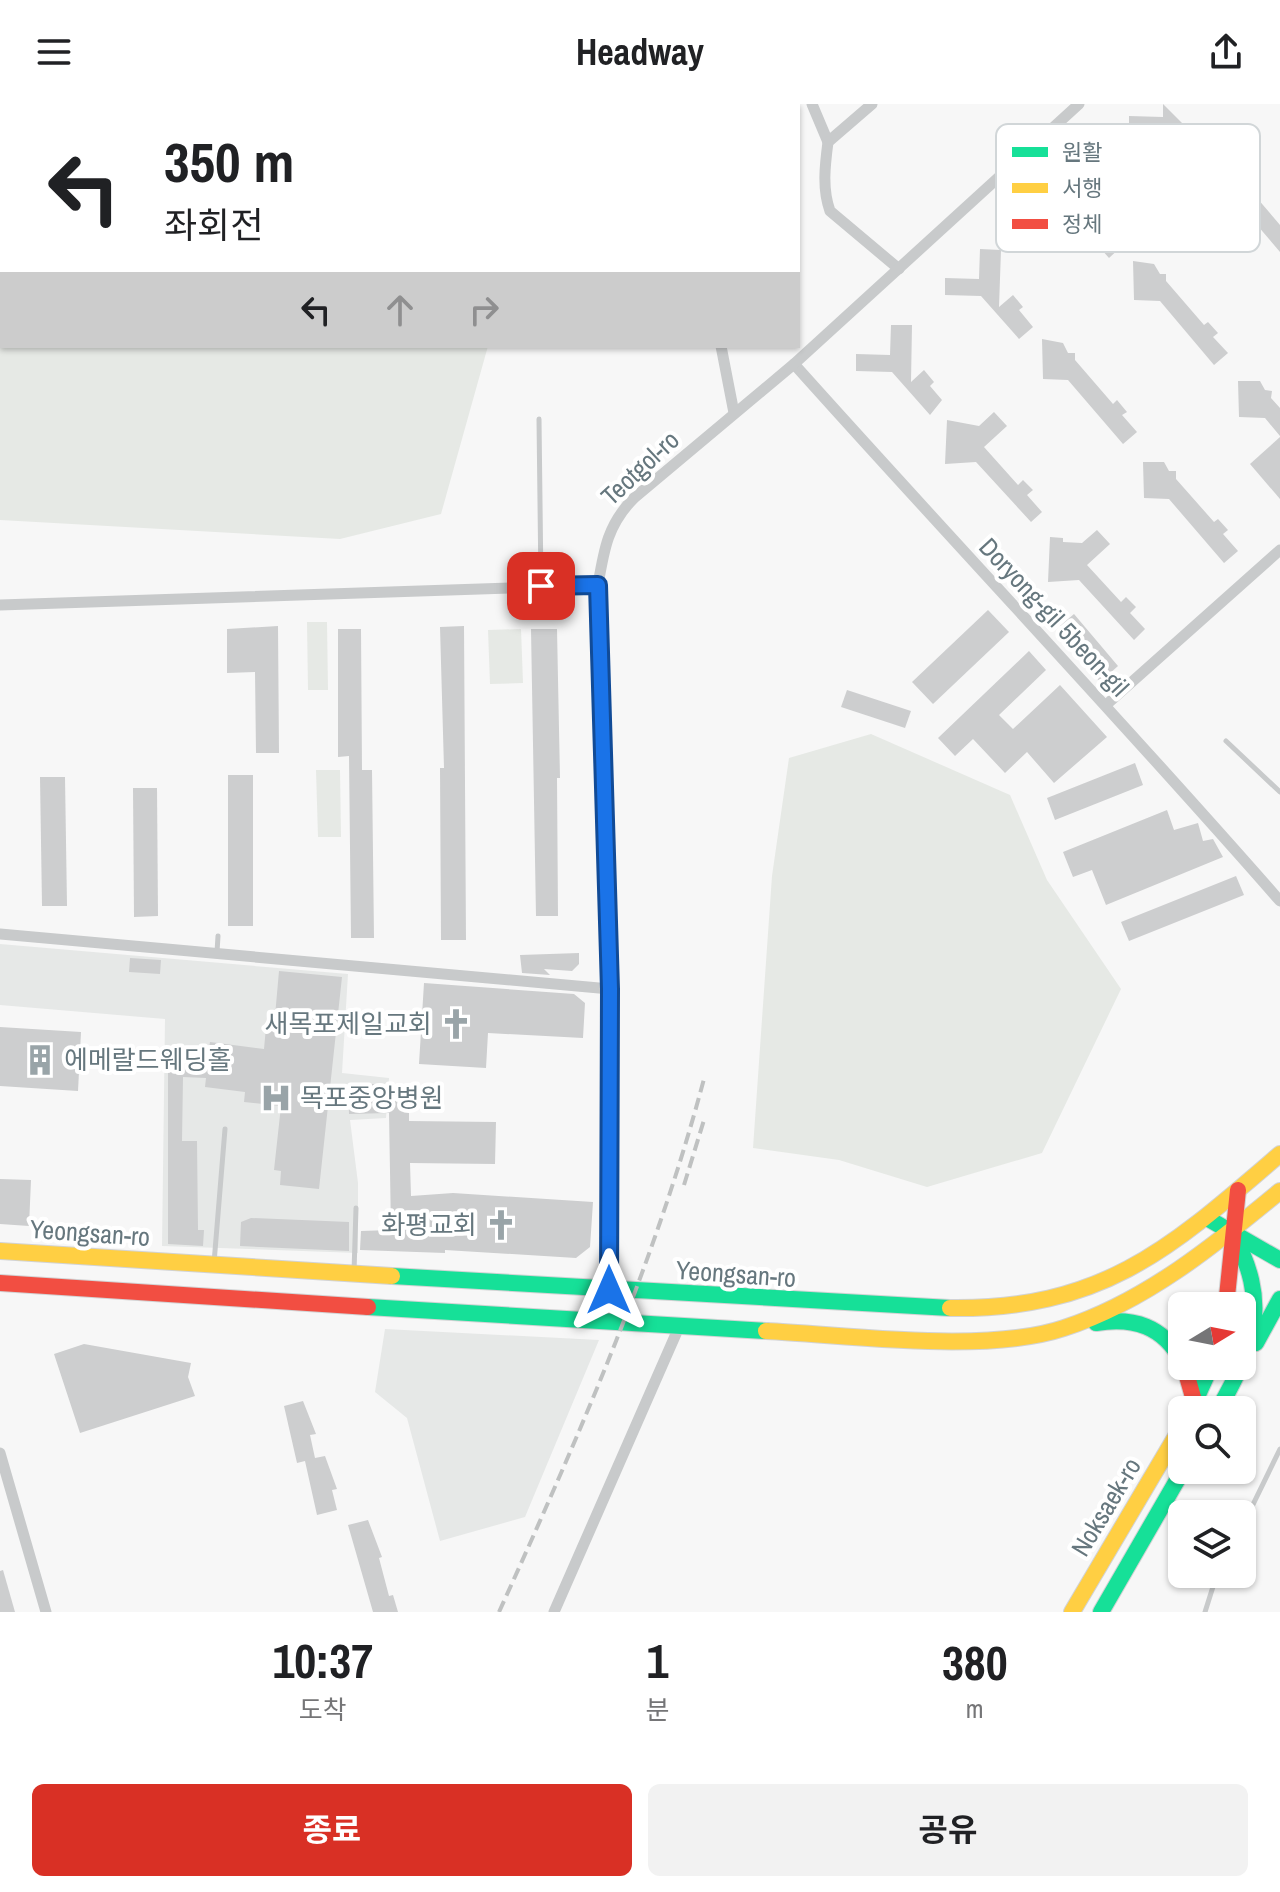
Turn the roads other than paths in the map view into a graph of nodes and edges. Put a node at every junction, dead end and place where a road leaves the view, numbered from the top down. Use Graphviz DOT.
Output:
graph roads {
  1 [pos="812,104"];
  2 [pos="872,104"];
  3 [pos="1079,104"];
  4 [pos="1057,124"];
  5 [pos="828,142"];
  6 [pos="996,180"];
  7 [pos="899,269"];
  8 [pos="721,348"];
  9 [pos="794,364"];
  10 [pos="734,413"];
  11 [pos="539,419"];
  12 [pos="1280,550"];
  13 [pos="598,585"];
  14 [pos="541,586"];
  15 [pos="0,605"];
  16 [pos="1106,705"];
  17 [pos="1226,741"];
  18 [pos="1280,792"];
  19 [pos="1280,901"];
  20 [pos="0,934"];
  21 [pos="218,936"];
  22 [pos="217,953"];
  23 [pos="610,989"];
  24 [pos="225,1129"];
  25 [pos="1280,1154"];
  26 [pos="1238,1190"];
  27 [pos="1280,1191"];
  28 [pos="356,1208"];
  29 [pos="1207,1218"];
  30 [pos="1232,1232"];
  31 [pos="0,1251"];
  32 [pos="1280,1260"];
  33 [pos="214,1264"];
  34 [pos="354,1273"];
  35 [pos="0,1283"];
  36 [pos="609,1290"];
  37 [pos="1227,1292"];
  38 [pos="1254,1292"];
  39 [pos="1280,1299"];
  40 [pos="679,1327"];
  41 [pos="1063,1329"];
  42 [pos="1168,1338"];
  43 [pos="1256,1344"];
  44 [pos="1280,1449"];
  45 [pos="1168,1450"];
  46 [pos="0,1453"];
  47 [pos="1175,1484"];
  48 [pos="1255,1500"];
  49 [pos="1213,1588"];
  50 [pos="46,1612"];
  51 [pos="554,1612"];
  52 [pos="1072,1612"];
  53 [pos="1101,1612"];
  54 [pos="1205,1612"];
  1 -- 5 [label="street"];
  2 -- 5 [label="street"];
  3 -- 4 [label="street, Teotgol-ro"];
  5 -- 7 [label="street"];
  6 -- 7 [label="street, Teotgol-ro"];
  7 -- 9 [label="street, Teotgol-ro"];
  8 -- 10 [label="street"];
  9 -- 10 [label="street, Teotgol-ro"];
  9 -- 16 [label="street, Doryong-gil 5beon-gil"];
  10 -- 13 [label="street, Teotgol-ro"];
  11 -- 14 [label="lane"];
  12 -- 16 [label="street"];
  13 -- 14 [label="street"];
  13 -- 23 [label="street, Teotgol-ro"];
  14 -- 15 [label="street"];
  16 -- 19 [label="street, Doryong-gil 5beon-gil"];
  17 -- 18 [label="lane"];
  20 -- 22 [label="street"];
  21 -- 22 [label="lane"];
  22 -- 23 [label="street"];
  23 -- 36 [label="street, Teotgol-ro"];
  24 -- 33 [label="lane"];
  25 -- 26 [label="street, Yeongsan-ro"];
  26 -- 29 [label="street, Yeongsan-ro"];
  26 -- 30 [label="street"];
  27 -- 30 [label="street"];
  28 -- 34 [label="lane"];
  29 -- 30 [label="street"];
  29 -- 36 [label="street, Yeongsan-ro"];
  30 -- 32 [label="street"];
  30 -- 37 [label="street"];
  30 -- 38 [label="street"];
  30 -- 41 [label="street"];
  31 -- 33 [label="street, Yeongsan-ro"];
  33 -- 34 [label="street, Yeongsan-ro"];
  34 -- 36 [label="street, Yeongsan-ro"];
  35 -- 40 [label="street"];
  39 -- 43 [label="street"];
  40 -- 41 [label="street"];
  40 -- 51 [label="street"];
  41 -- 42 [label="street"];
  44 -- 48 [label="lane"];
  45 -- 52 [label="street, Noksaek-ro"];
  46 -- 50 [label="street"];
  47 -- 53 [label="street, Noksaek-ro"];
  49 -- 54 [label="lane"];
}
